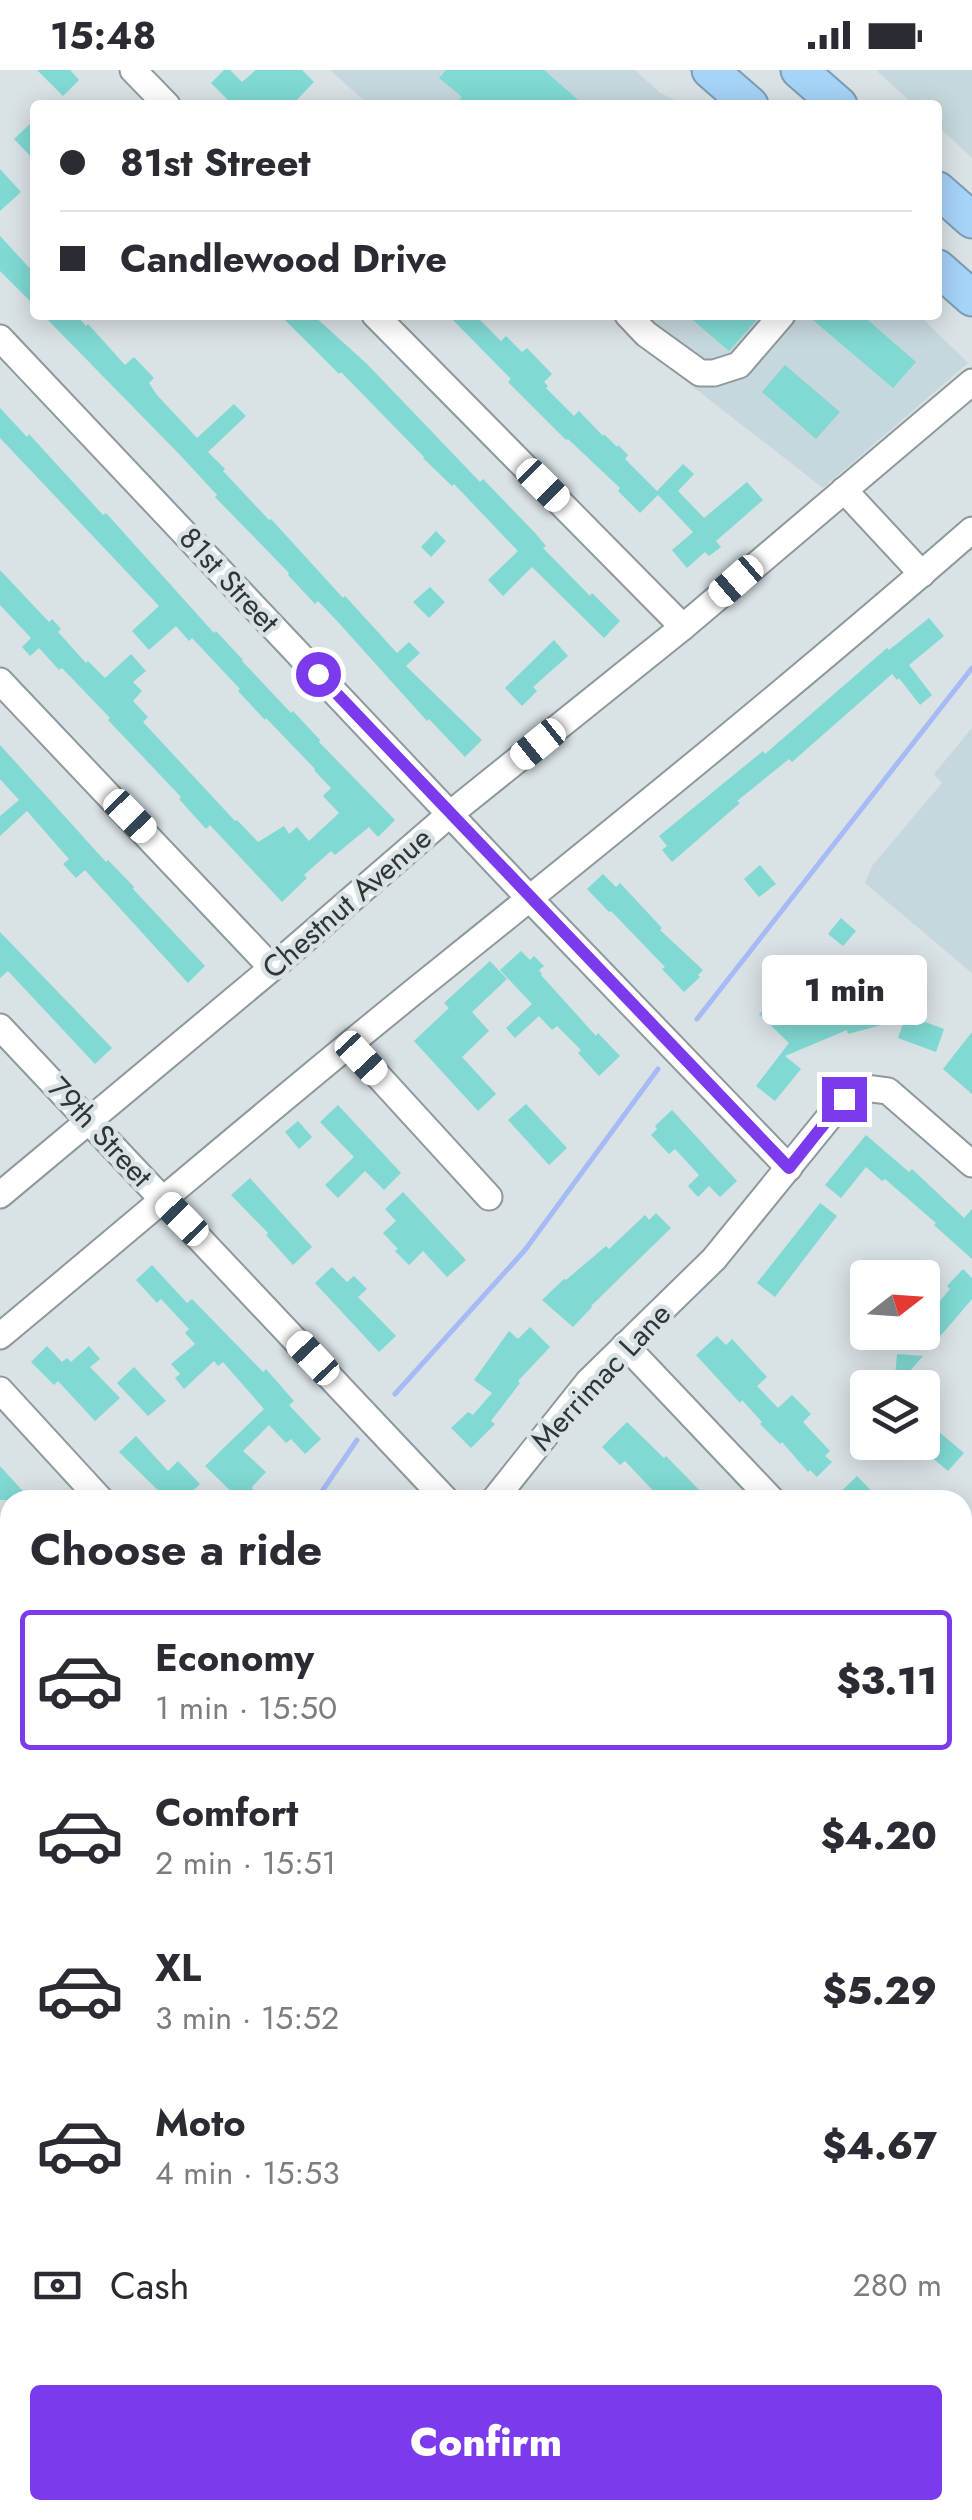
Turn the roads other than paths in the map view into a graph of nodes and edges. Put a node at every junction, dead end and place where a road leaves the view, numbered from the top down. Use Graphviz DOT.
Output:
graph roads {
  1 [pos="132,70"];
  2 [pos="710,70"];
  3 [pos="799,70"];
  4 [pos="162,100"];
  5 [pos="744,100"];
  6 [pos="833,100"];
  7 [pos="942,194"];
  8 [pos="972,220"];
  9 [pos="942,244"];
  10 [pos="972,266"];
  11 [pos="942,272"];
  12 [pos="972,298"];
  13 [pos="379,320"];
  14 [pos="633,320"];
  15 [pos="778,320"];
  16 [pos="0,338"];
  17 [pos="972,382"];
  18 [pos="844,490"];
  19 [pos="972,530"];
  20 [pos="922,574"];
  21 [pos="683,627"];
  22 [pos="0,681"];
  23 [pos="450,814"];
  24 [pos="530,899"];
  25 [pos="272,968"];
  26 [pos="0,1027"];
  27 [pos="350,1045"];
  28 [pos="89,1121"];
  29 [pos="972,1164"];
  30 [pos="789,1168"];
  31 [pos="0,1195"];
  32 [pos="489,1197"];
  33 [pos="164,1200"];
  34 [pos="0,1336"];
  35 [pos="625,1345"];
  36 [pos="0,1390"];
  37 [pos="91,1490"];
  38 [pos="437,1490"];
  39 [pos="502,1490"];
  40 [pos="763,1490"];
  1 -- 4 [label="street"];
  2 -- 5 [label="highway"];
  3 -- 6 [label="highway"];
  7 -- 8 [label="highway"];
  9 -- 10 [label="highway"];
  11 -- 12 [label="highway"];
  13 -- 21 [label="street"];
  14 -- 15 [label="street"];
  16 -- 23 [label="street, 81st Street"];
  17 -- 18 [label="street, Chestnut Avenue"];
  18 -- 20 [label="street"];
  18 -- 21 [label="street, Chestnut Avenue"];
  19 -- 20 [label="street"];
  20 -- 24 [label="street"];
  21 -- 23 [label="street, Chestnut Avenue"];
  22 -- 25 [label="street"];
  23 -- 24 [label="street, 81st Street"];
  23 -- 25 [label="street, Chestnut Avenue"];
  24 -- 27 [label="street"];
  24 -- 30 [label="street, 81st Street"];
  25 -- 28 [label="street, Chestnut Avenue"];
  26 -- 28 [label="street, 79th Street"];
  27 -- 32 [label="street"];
  27 -- 33 [label="street"];
  28 -- 31 [label="street, Chestnut Avenue"];
  28 -- 33 [label="street, 79th Street"];
  29 -- 30 [label="street, Merrimac Lane"];
  30 -- 35 [label="street, Merrimac Lane"];
  33 -- 34 [label="street"];
  33 -- 38 [label="street, 79th Street"];
  35 -- 39 [label="street, Merrimac Lane"];
  35 -- 40 [label="street"];
  36 -- 37 [label="street"];
}
